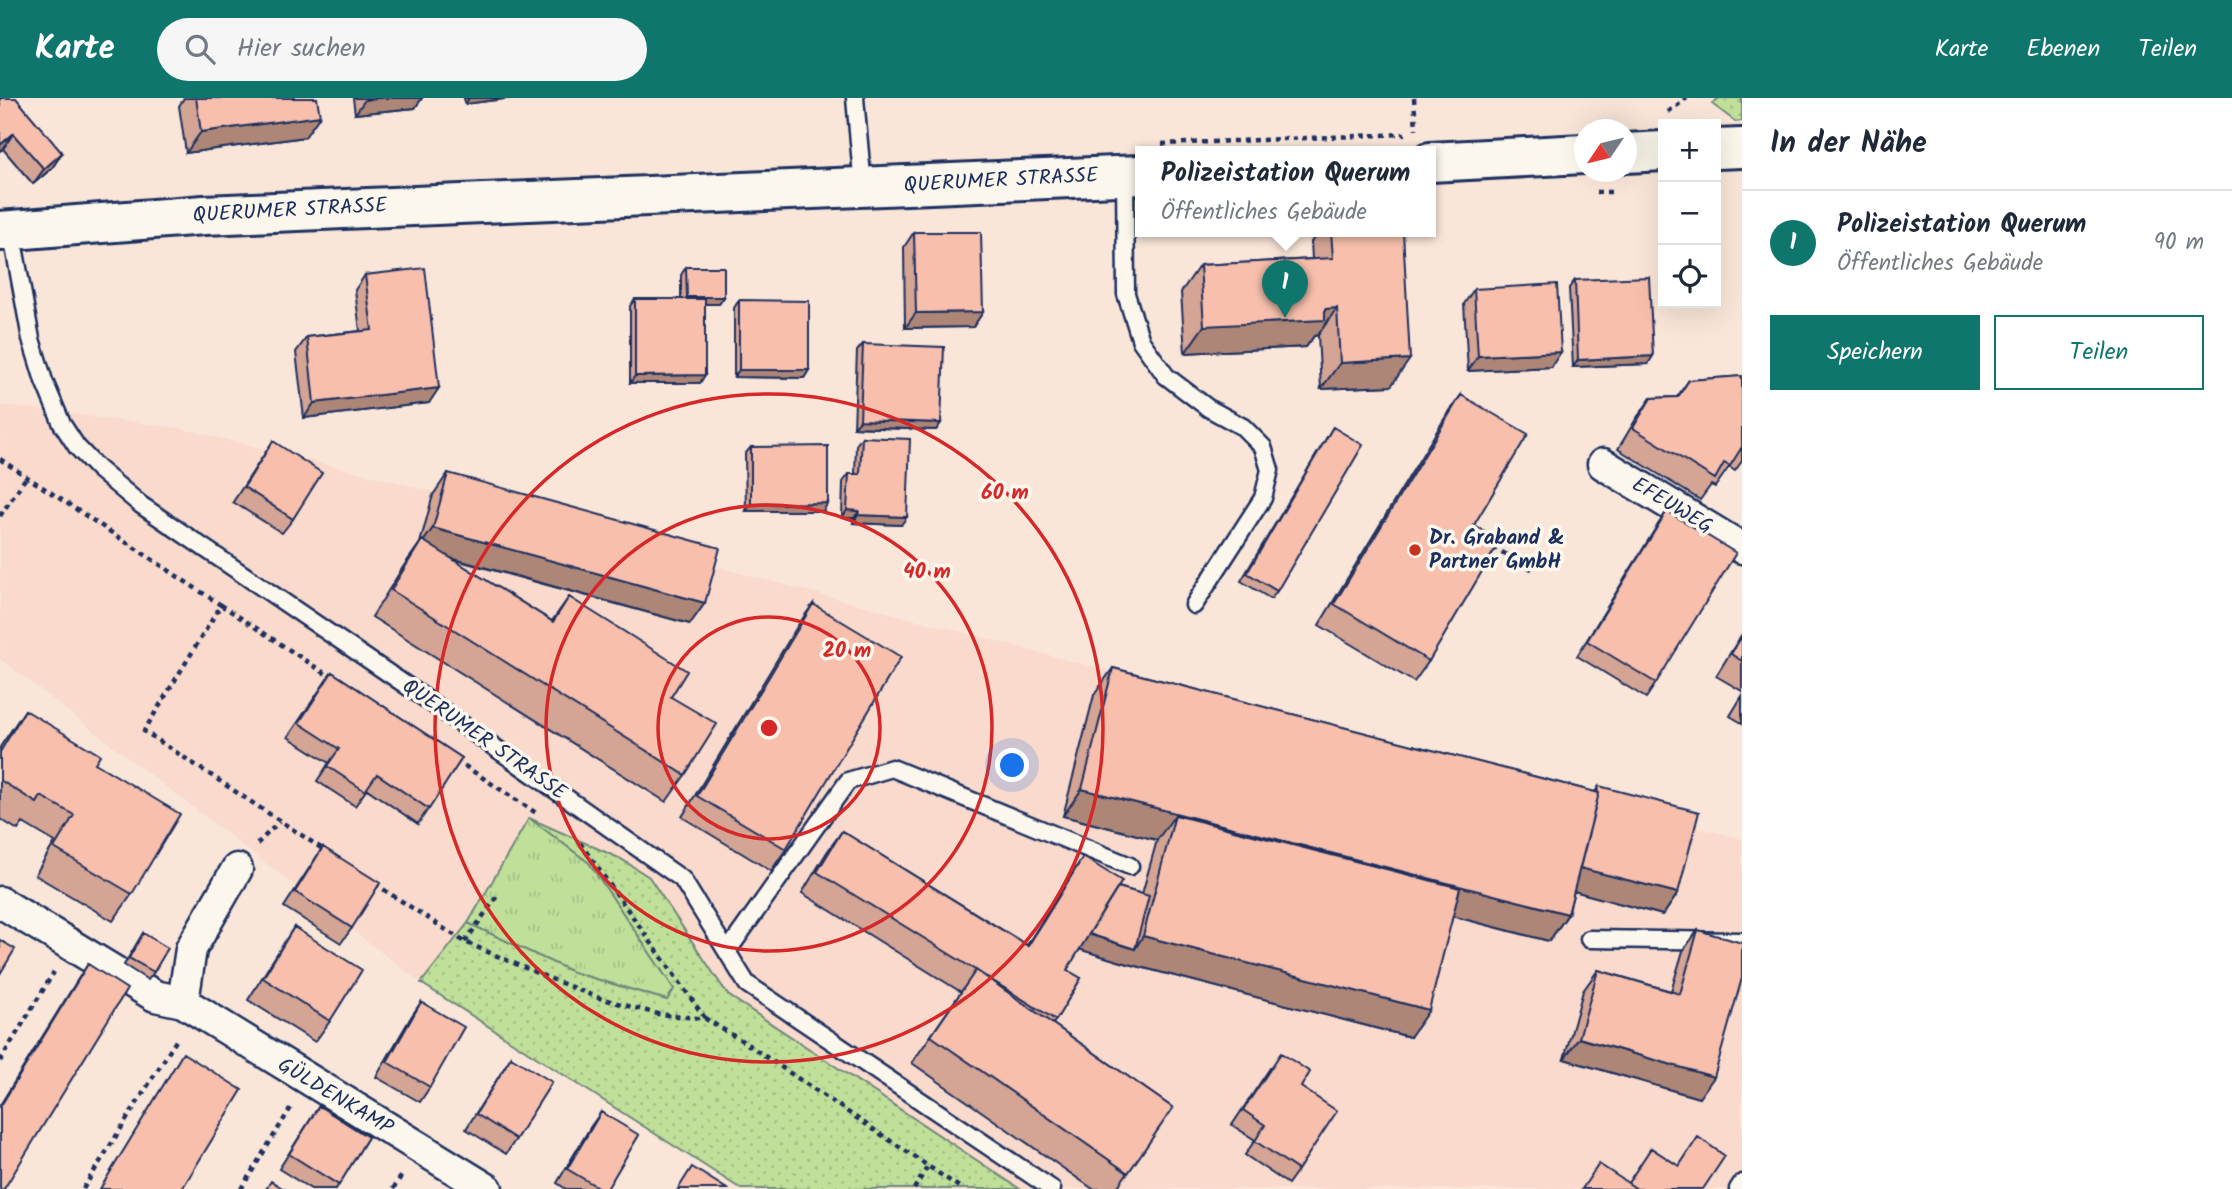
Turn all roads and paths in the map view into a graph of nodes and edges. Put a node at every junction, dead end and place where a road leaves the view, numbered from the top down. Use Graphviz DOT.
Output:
graph roads {
  1 [pos="855,98"];
  2 [pos="1414,98"];
  3 [pos="1423,146"];
  4 [pos="1742,148"];
  5 [pos="1436,149"];
  6 [pos="1721,149"];
  7 [pos="1658,151"];
  8 [pos="1637,152"];
  9 [pos="1574,155"];
  10 [pos="1132,175"];
  11 [pos="863,187"];
  12 [pos="5,230"];
  13 [pos="0,459"];
  14 [pos="1602,464"];
  15 [pos="27,476"];
  16 [pos="0,516"];
  17 [pos="1491,546"];
  18 [pos="1742,548"];
  19 [pos="1535,571"];
  20 [pos="221,605"];
  21 [pos="1194,605"];
  22 [pos="337,681"];
  23 [pos="452,758"];
  24 [pos="590,814"];
  25 [pos="545,819"];
  26 [pos="326,852"];
  27 [pos="1130,866"];
  28 [pos="237,869"];
  29 [pos="372,882"];
  30 [pos="496,896"];
  31 [pos="0,902"];
  32 [pos="1589,939"];
  33 [pos="1742,941"];
  34 [pos="466,942"];
  35 [pos="70,946"];
  36 [pos="727,952"];
  37 [pos="189,1007"];
  38 [pos="706,1019"];
  39 [pos="0,1061"];
  40 [pos="308,1081"];
  41 [pos="928,1166"];
  42 [pos="1742,1183"];
  43 [pos="83,1189"];
  44 [pos="241,1189"];
  45 [pos="487,1189"];
  46 [pos="914,1189"];
  47 [pos="962,1189"];
  48 [pos="1052,1189"];
  49 [pos="1738,1189"];
  1 -- 11 [label="lane"];
  2 -- 3 [label="path"];
  4 -- 6 [label="street"];
  5 -- 9 [label="street"];
  7 -- 8 [label="street"];
  10 -- 11 [label="street, QUERUMER STRASSE"];
  10 -- 21 [label="lane"];
  11 -- 12 [label="street, QUERUMER STRASSE"];
  12 -- 24 [label="lane, QUERUMER STRASSE"];
  13 -- 15 [label="path"];
  14 -- 18 [label="street, EFEUWEG"];
  15 -- 16 [label="path"];
  15 -- 20 [label="path"];
  17 -- 19 [label="path"];
  20 -- 22 [label="path"];
  20 -- 26 [label="path"];
  23 -- 25 [label="path"];
  24 -- 36 [label="lane, QUERUMER STRASSE"];
  24 -- 38 [label="path"];
  27 -- 36 [label="lane"];
  28 -- 37 [label="street"];
  29 -- 34 [label="path"];
  30 -- 34 [label="path"];
  31 -- 35 [label="street, GÜLDENKAMP"];
  32 -- 33 [label="lane"];
  34 -- 38 [label="path"];
  35 -- 37 [label="street, GÜLDENKAMP"];
  35 -- 39 [label="path"];
  36 -- 48 [label="lane, QUERUMER STRASSE"];
  37 -- 40 [label="street, GÜLDENKAMP"];
  37 -- 43 [label="path"];
  38 -- 41 [label="path"];
  40 -- 44 [label="path"];
  40 -- 45 [label="street, GÜLDENKAMP"];
  41 -- 46 [label="path"];
  41 -- 47 [label="path"];
  42 -- 49 [label="lane"];
}
